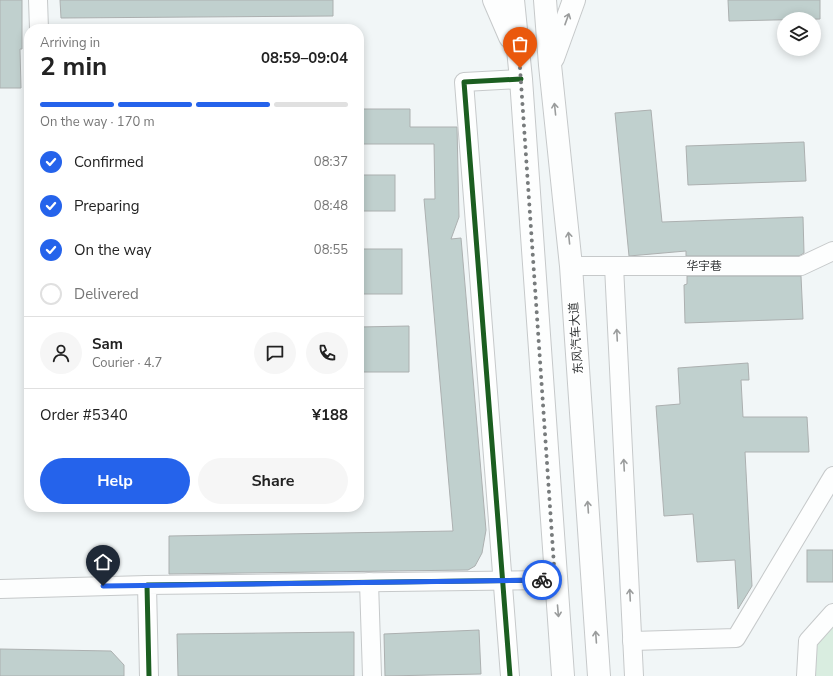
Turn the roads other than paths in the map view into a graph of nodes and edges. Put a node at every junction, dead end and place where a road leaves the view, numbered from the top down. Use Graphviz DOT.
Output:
graph roads {
  1 [pos="38,0"];
  2 [pos="494,0"];
  3 [pos="513,0"];
  4 [pos="546,0"];
  5 [pos="574,0"];
  6 [pos="39,24"];
  7 [pos="519,56"];
  8 [pos="550,65"];
  9 [pos="521,79"];
  10 [pos="833,251"];
  11 [pos="572,266"];
  12 [pos="614,266"];
  13 [pos="833,476"];
  14 [pos="555,580"];
  15 [pos="503,581"];
  16 [pos="369,582"];
  17 [pos="147,585"];
  18 [pos="0,589"];
  19 [pos="833,613"];
  20 [pos="632,641"];
  21 [pos="149,676"];
  22 [pos="372,676"];
  23 [pos="510,676"];
  24 [pos="563,676"];
  25 [pos="599,676"];
  26 [pos="634,676"];
  27 [pos="806,676"];
  1 -- 6 [label="street"];
  2 -- 7 [label="main road"];
  3 -- 7 [label="main road"];
  4 -- 8 [label="main road, 东风汽车大道"];
  8 -- 5 [label="main road, one-way"];
  7 -- 9 [label="main road"];
  11 -- 8 [label="main road, 东风汽车大道, one-way"];
  9 -- 14 [label="main road"];
  9 -- 15 [label="street"];
  10 -- 12 [label="street, 华宇巷"];
  11 -- 12 [label="street, 华宇巷"];
  25 -- 11 [label="main road, 东风汽车大道, one-way"];
  20 -- 12 [label="street, one-way"];
  13 -- 20 [label="street"];
  14 -- 15 [label="street"];
  14 -- 24 [label="main road, one-way"];
  15 -- 16 [label="street"];
  15 -- 23 [label="street"];
  16 -- 17 [label="street"];
  16 -- 22 [label="street"];
  17 -- 18 [label="street"];
  17 -- 21 [label="street"];
  19 -- 27 [label="street"];
  20 -- 26 [label="street"];
}
